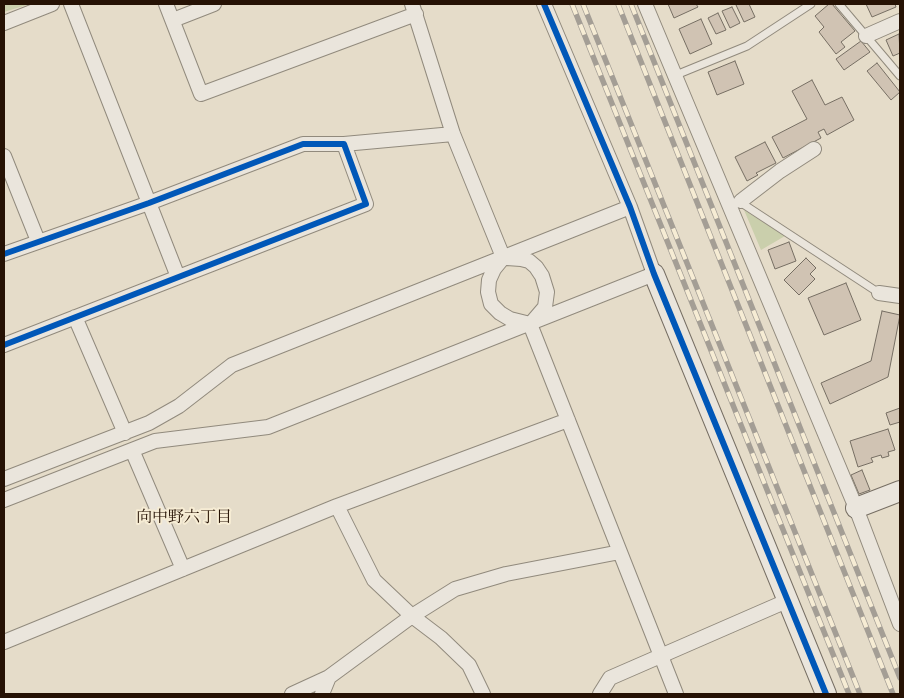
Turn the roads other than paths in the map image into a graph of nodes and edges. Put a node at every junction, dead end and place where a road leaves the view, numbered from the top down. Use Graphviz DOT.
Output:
graph roads {
  1 [pos="52,4"];
  2 [pos="71,4"];
  3 [pos="166,4"];
  4 [pos="214,4"];
  5 [pos="544,4"];
  6 [pos="645,4"];
  7 [pos="811,4"];
  8 [pos="839,4"];
  9 [pos="414,9"];
  10 [pos="173,20"];
  11 [pos="900,21"];
  12 [pos="4,23"];
  13 [pos="866,36"];
  14 [pos="676,76"];
  15 [pos="900,76"];
  16 [pos="453,134"];
  17 [pos="344,144"];
  18 [pos="814,149"];
  19 [pos="4,156"];
  20 [pos="149,203"];
  21 [pos="735,203"];
  22 [pos="630,207"];
  23 [pos="38,241"];
  24 [pos="4,254"];
  25 [pos="503,257"];
  26 [pos="654,274"];
  27 [pos="178,277"];
  28 [pos="879,293"];
  29 [pos="900,296"];
  30 [pos="75,317"];
  31 [pos="530,324"];
  32 [pos="4,345"];
  33 [pos="568,420"];
  34 [pos="125,433"];
  35 [pos="132,450"];
  36 [pos="4,479"];
  37 [pos="900,491"];
  38 [pos="4,500"];
  39 [pos="337,506"];
  40 [pos="856,508"];
  41 [pos="620,552"];
  42 [pos="183,570"];
  43 [pos="788,600"];
  44 [pos="412,616"];
  45 [pos="900,624"];
  46 [pos="4,642"];
  47 [pos="661,656"];
  48 [pos="329,677"];
  49 [pos="292,694"];
  50 [pos="322,694"];
  51 [pos="483,694"];
  52 [pos="600,694"];
  53 [pos="676,694"];
  54 [pos="826,694"];
  1 -- 12 [label="street"];
  2 -- 20 [label="street"];
  3 -- 10 [label="street"];
  4 -- 10 [label="street"];
  5 -- 22 [label="street"];
  6 -- 14 [label="street"];
  7 -- 14 [label="lane"];
  8 -- 13 [label="lane"];
  9 -- 10 [label="street"];
  9 -- 16 [label="street"];
  11 -- 13 [label="street"];
  13 -- 15 [label="lane"];
  14 -- 21 [label="street"];
  16 -- 17 [label="street"];
  16 -- 25 [label="street"];
  17 -- 20 [label="street"];
  17 -- 27 [label="street"];
  18 -- 21 [label="street"];
  19 -- 23 [label="street"];
  20 -- 23 [label="street"];
  20 -- 27 [label="street"];
  21 -- 28 [label="lane"];
  21 -- 40 [label="street"];
  22 -- 25 [label="street"];
  22 -- 26 [label="street"];
  23 -- 24 [label="street"];
  25 -- 31 [label="street"];
  25 -- 31 [label="street"];
  25 -- 34 [label="street"];
  26 -- 31 [label="street"];
  26 -- 43 [label="street"];
  27 -- 30 [label="street"];
  28 -- 29 [label="street"];
  30 -- 32 [label="street"];
  30 -- 34 [label="street"];
  31 -- 33 [label="street"];
  31 -- 35 [label="street"];
  33 -- 39 [label="street"];
  33 -- 41 [label="street"];
  34 -- 36 [label="street"];
  35 -- 38 [label="street"];
  35 -- 42 [label="street"];
  37 -- 40 [label="street"];
  39 -- 42 [label="street"];
  39 -- 44 [label="street"];
  40 -- 45 [label="street"];
  41 -- 44 [label="street"];
  41 -- 47 [label="street"];
  42 -- 46 [label="street"];
  43 -- 47 [label="street"];
  43 -- 54 [label="street"];
  44 -- 48 [label="street"];
  44 -- 51 [label="street"];
  47 -- 52 [label="street"];
  47 -- 53 [label="street"];
  48 -- 49 [label="street"];
  48 -- 50 [label="street"];
}
